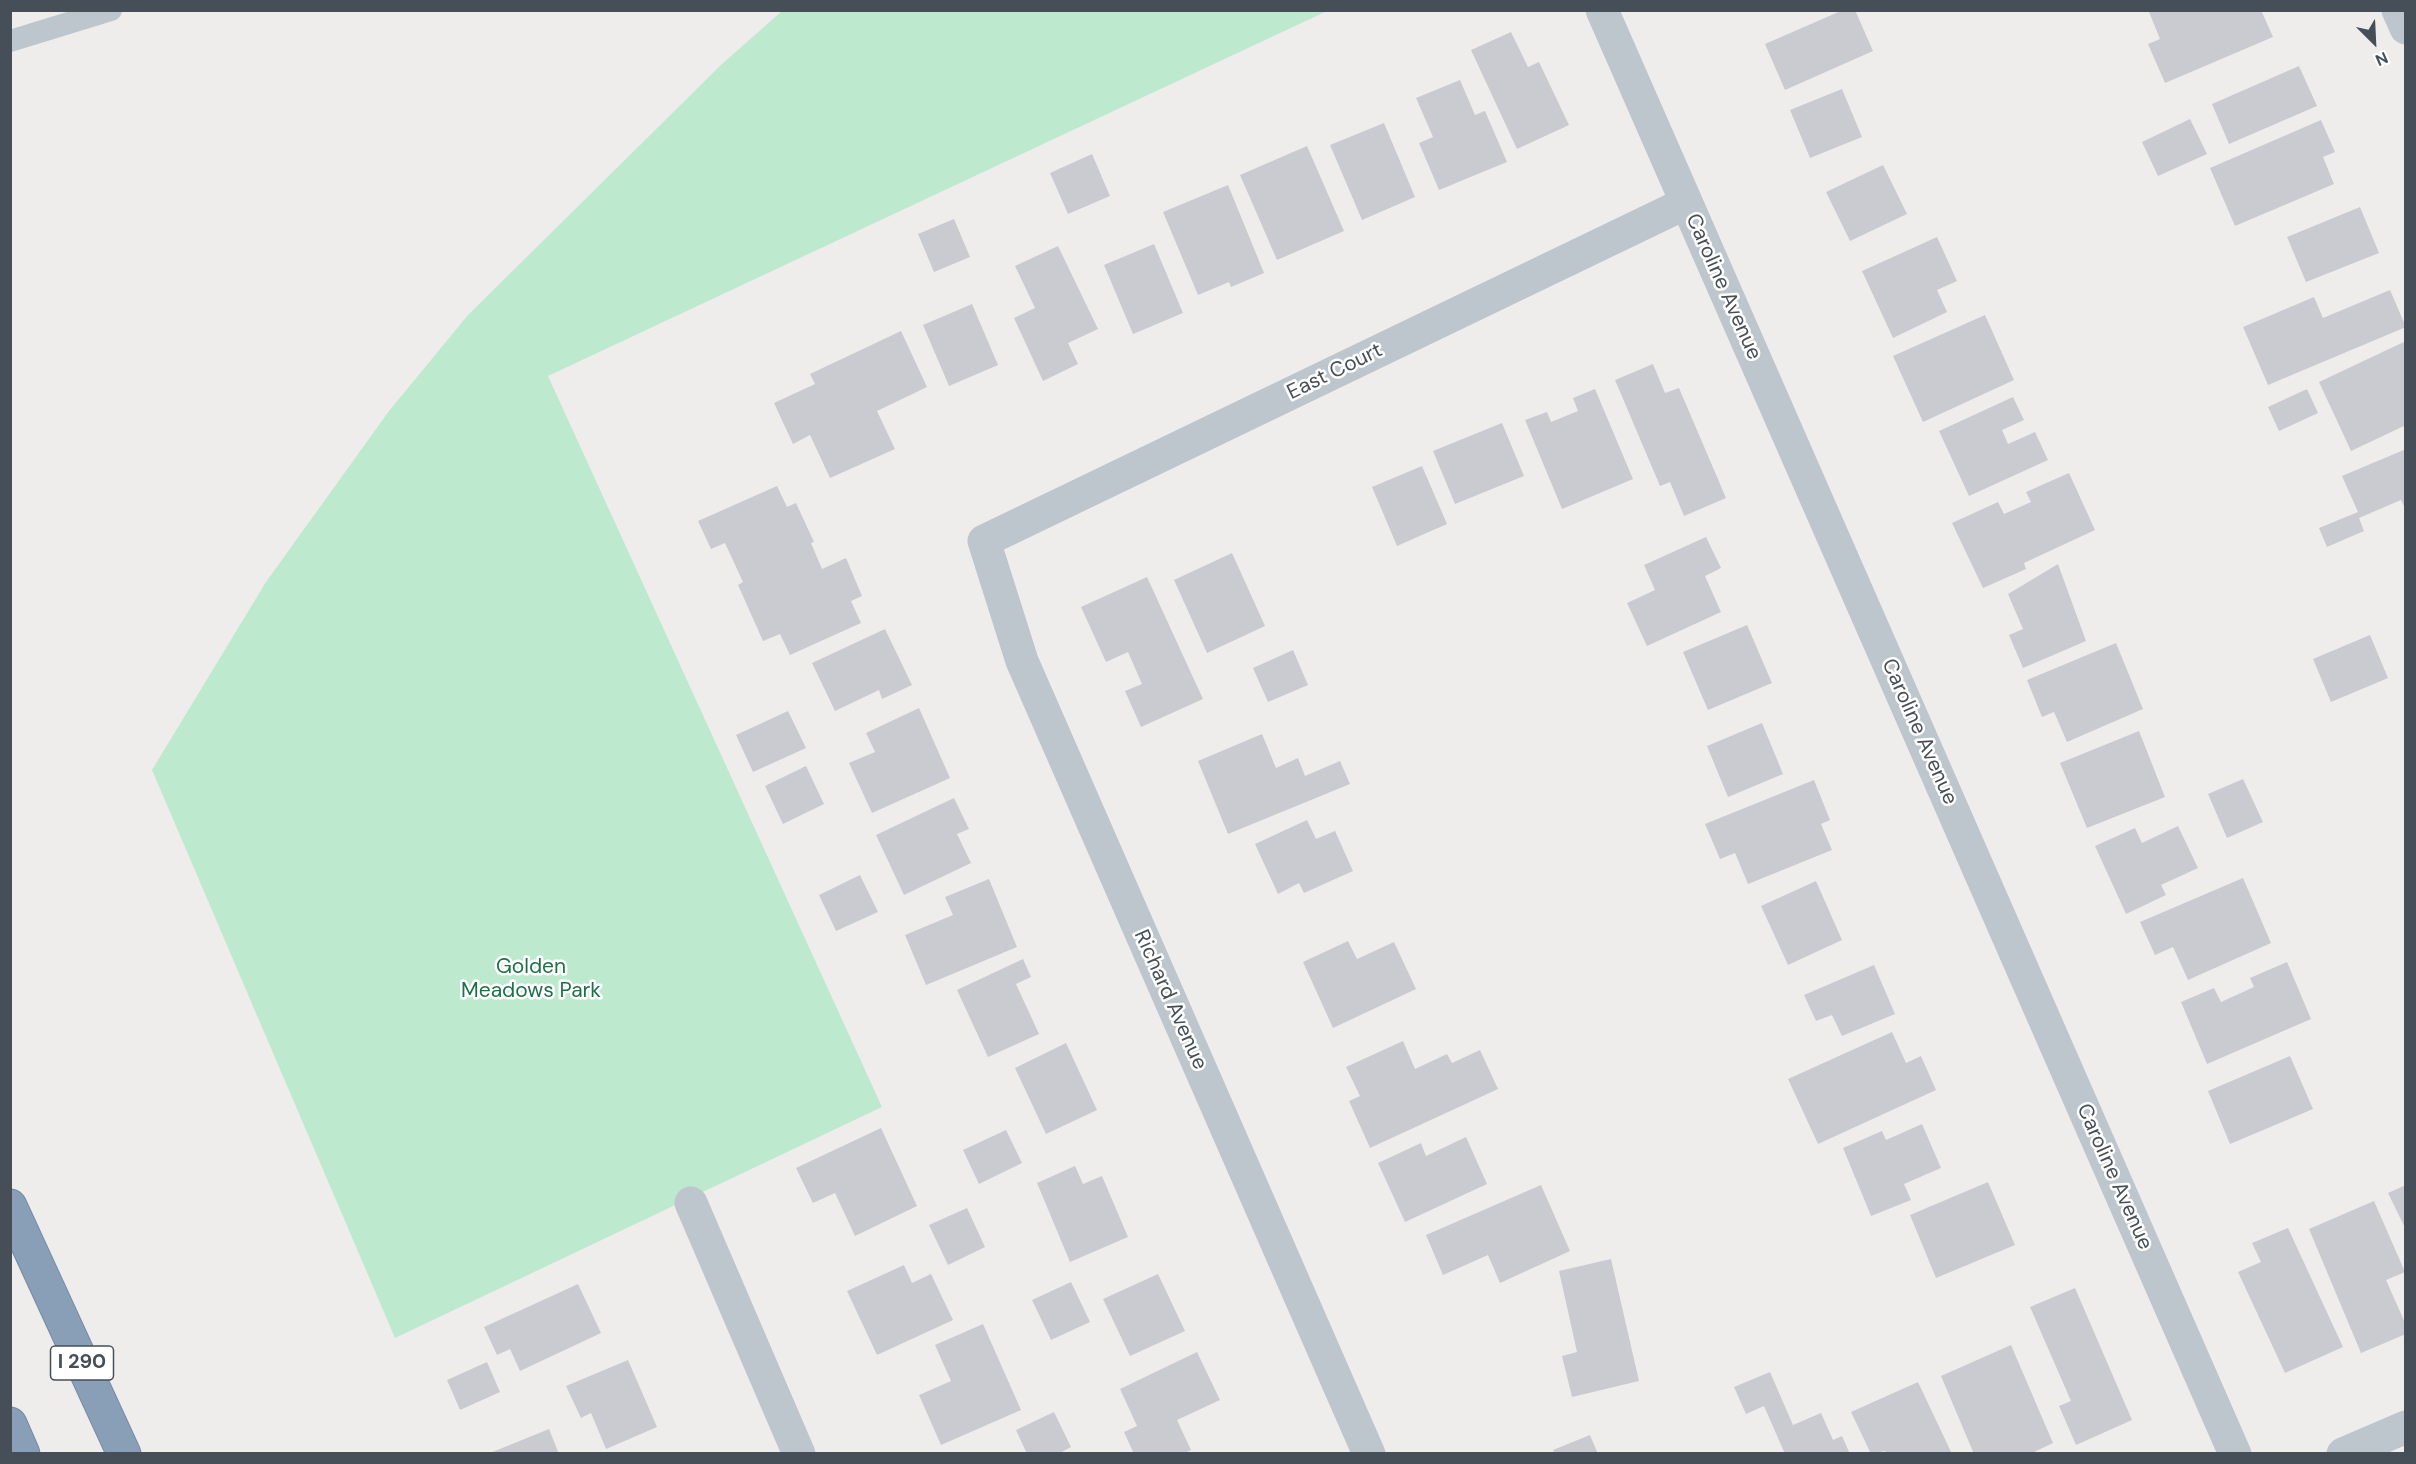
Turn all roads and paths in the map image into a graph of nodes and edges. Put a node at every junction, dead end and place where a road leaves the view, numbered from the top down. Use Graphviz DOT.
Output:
graph roads {
  1 [pos="111,10"];
  2 [pos="1602,10"];
  3 [pos="2398,10"];
  4 [pos="2406,28"];
  5 [pos="10,41"];
  6 [pos="1686,203"];
  7 [pos="984,542"];
  8 [pos="691,1203"];
  9 [pos="10,1206"];
  10 [pos="10,1424"];
  11 [pos="2406,1427"];
  12 [pos="2355,1451"];
  13 [pos="23,1454"];
  14 [pos="124,1454"];
  15 [pos="799,1454"];
  16 [pos="1369,1454"];
  17 [pos="2235,1454"];
  1 -- 5 [label="lane"];
  2 -- 6 [label="street, Caroline Avenue"];
  3 -- 4 [label="street"];
  6 -- 7 [label="street, East Court"];
  6 -- 17 [label="street, Caroline Avenue"];
  7 -- 16 [label="street, Richard Avenue"];
  8 -- 15 [label="street"];
  9 -- 14 [label="highway, I 290"];
  10 -- 13 [label="highway"];
  11 -- 12 [label="street"];
}
